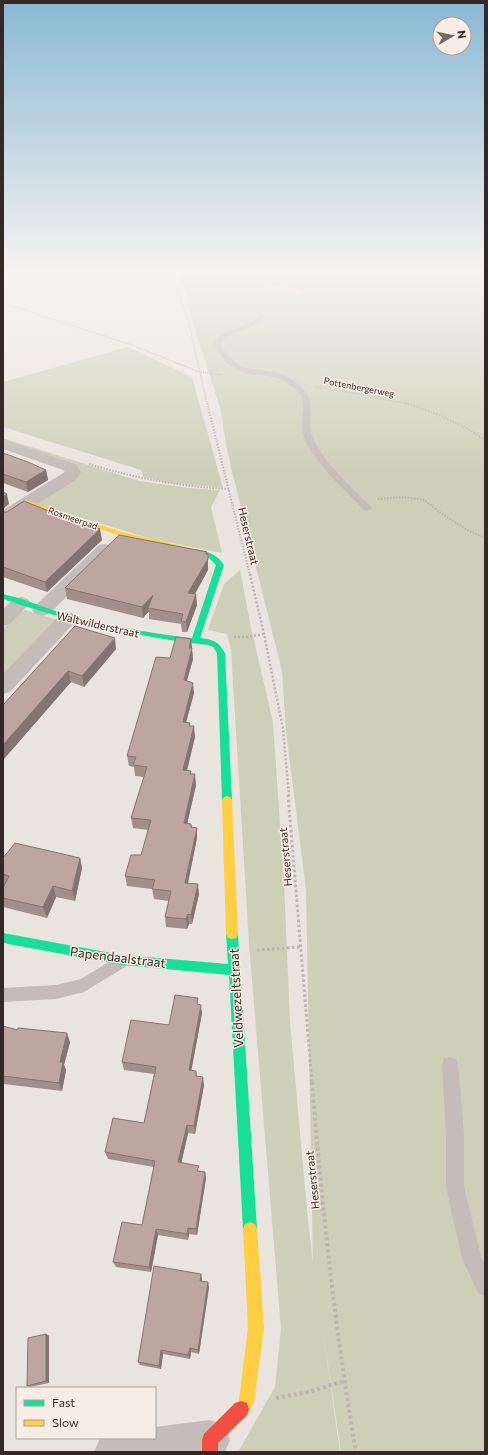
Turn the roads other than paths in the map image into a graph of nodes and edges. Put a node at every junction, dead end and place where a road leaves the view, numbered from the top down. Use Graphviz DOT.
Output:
graph roads {
  1 [pos="220,340"];
  2 [pos="3,444"];
  3 [pos="26,502"];
  4 [pos="367,508"];
  5 [pos="3,516"];
  6 [pos="120,534"];
  7 [pos="3,596"];
  8 [pos="21,603"];
  9 [pos="42,610"];
  10 [pos="68,618"];
  11 [pos="3,620"];
  12 [pos="195,641"];
  13 [pos="3,687"];
  14 [pos="3,938"];
  15 [pos="122,960"];
  16 [pos="234,970"];
  17 [pos="3,995"];
  18 [pos="450,1065"];
  19 [pos="485,1286"];
  20 [pos="210,1446"];
  21 [pos="114,1452"];
  1 -- 4 [label="lane"];
  2 -- 3 [label="street"];
  3 -- 5 [label="street"];
  3 -- 6 [label="street, Rosmeerpad"];
  6 -- 9 [label="street"];
  6 -- 12 [label="street, Rosmeerpad"];
  7 -- 8 [label="street, Waltwilderstraat"];
  8 -- 9 [label="street, Waltwilderstraat"];
  8 -- 11 [label="street"];
  9 -- 10 [label="street, Waltwilderstraat"];
  10 -- 12 [label="street, Waltwilderstraat"];
  10 -- 13 [label="street"];
  12 -- 16 [label="street, Veldwezeltstraat"];
  14 -- 15 [label="street, Papendaalstraat"];
  15 -- 16 [label="street, Papendaalstraat"];
  15 -- 17 [label="lane"];
  16 -- 20 [label="street, Veldwezeltstraat"];
  18 -- 19 [label="lane"];
  20 -- 21 [label="street"];
}
